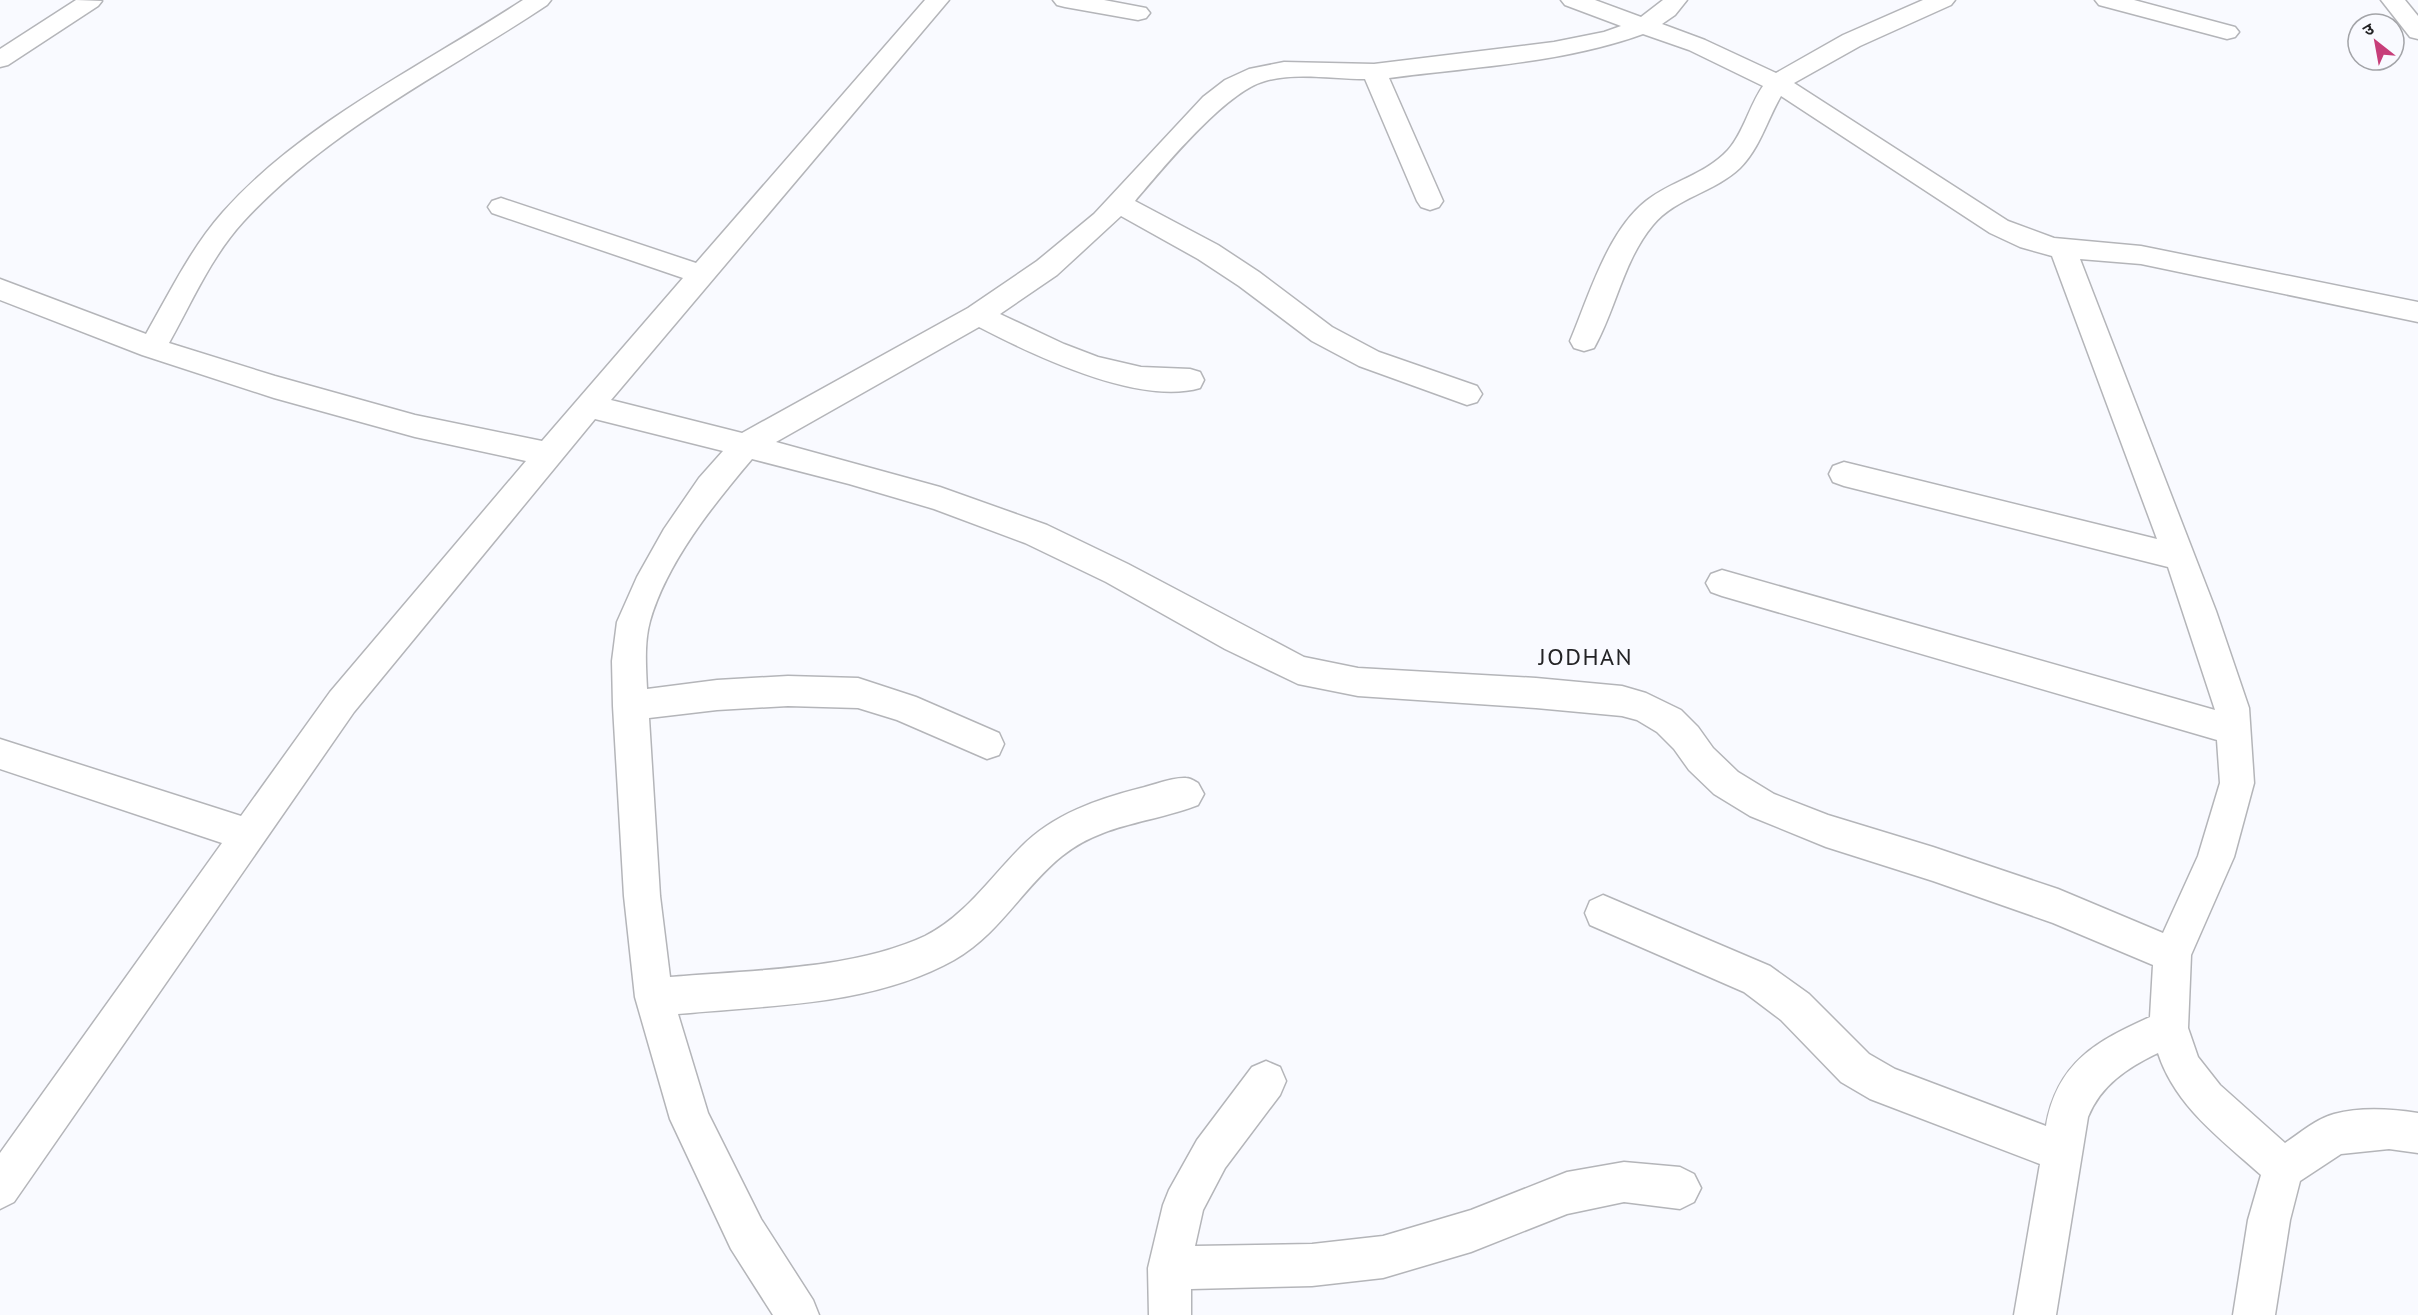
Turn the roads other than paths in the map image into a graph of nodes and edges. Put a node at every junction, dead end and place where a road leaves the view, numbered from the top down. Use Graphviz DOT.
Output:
graph roads {
  1 [pos="90,0"];
  2 [pos="539,0"];
  3 [pos="937,0"];
  4 [pos="1065,0"];
  5 [pos="1573,0"];
  6 [pos="1675,0"];
  7 [pos="1943,0"];
  8 [pos="2107,0"];
  9 [pos="2393,0"];
  10 [pos="1138,13"];
  11 [pos="1645,26"];
  12 [pos="2227,32"];
  13 [pos="2418,32"];
  14 [pos="0,60"];
  15 [pos="1374,72"];
  16 [pos="1777,83"];
  17 [pos="1430,201"];
  18 [pos="1118,203"];
  19 [pos="501,207"];
  20 [pos="2063,249"];
  21 [pos="703,275"];
  22 [pos="0,289"];
  23 [pos="2418,312"];
  24 [pos="978,315"];
  25 [pos="1584,341"];
  26 [pos="152,348"];
  27 [pos="1190,380"];
  28 [pos="1467,394"];
  29 [pos="590,406"];
  30 [pos="746,445"];
  31 [pos="549,454"];
  32 [pos="1844,474"];
  33 [pos="2179,557"];
  34 [pos="1722,583"];
  35 [pos="630,706"];
  36 [pos="2234,730"];
  37 [pos="987,744"];
  38 [pos="0,754"];
  39 [pos="1186,794"];
  40 [pos="249,835"];
  41 [pos="1603,913"];
  42 [pos="2172,955"];
  43 [pos="654,997"];
  44 [pos="2169,1028"];
  45 [pos="1266,1081"];
  46 [pos="2418,1133"];
  47 [pos="2062,1152"];
  48 [pos="2283,1168"];
  49 [pos="0,1188"];
  50 [pos="1680,1188"];
  51 [pos="1169,1268"];
  52 [pos="798,1315"];
  53 [pos="1170,1315"];
  54 [pos="2035,1315"];
  55 [pos="2254,1315"];
  1 -- 14 [label="street"];
  2 -- 26 [label="street"];
  3 -- 21 [label="street"];
  4 -- 10 [label="street"];
  5 -- 11 [label="street"];
  6 -- 11 [label="street"];
  7 -- 16 [label="street"];
  8 -- 12 [label="street"];
  9 -- 13 [label="street"];
  11 -- 15 [label="street"];
  11 -- 16 [label="street"];
  15 -- 17 [label="street"];
  15 -- 18 [label="street"];
  16 -- 20 [label="street"];
  16 -- 25 [label="street"];
  18 -- 24 [label="street"];
  18 -- 28 [label="street"];
  19 -- 21 [label="street"];
  20 -- 23 [label="street"];
  20 -- 33 [label="street"];
  21 -- 29 [label="street"];
  22 -- 26 [label="street"];
  24 -- 27 [label="street"];
  24 -- 30 [label="street"];
  26 -- 31 [label="street"];
  29 -- 30 [label="street"];
  29 -- 31 [label="street"];
  30 -- 35 [label="street"];
  30 -- 42 [label="street"];
  31 -- 40 [label="street"];
  32 -- 33 [label="street"];
  33 -- 36 [label="street"];
  34 -- 36 [label="street"];
  35 -- 37 [label="street"];
  35 -- 43 [label="street"];
  36 -- 42 [label="street"];
  38 -- 40 [label="street"];
  39 -- 43 [label="street"];
  40 -- 49 [label="street"];
  41 -- 47 [label="street"];
  42 -- 44 [label="street"];
  43 -- 52 [label="street"];
  44 -- 47 [label="street"];
  44 -- 48 [label="street"];
  45 -- 51 [label="street"];
  46 -- 48 [label="street"];
  47 -- 54 [label="street"];
  48 -- 55 [label="street"];
  50 -- 51 [label="street"];
  51 -- 53 [label="street"];
}
